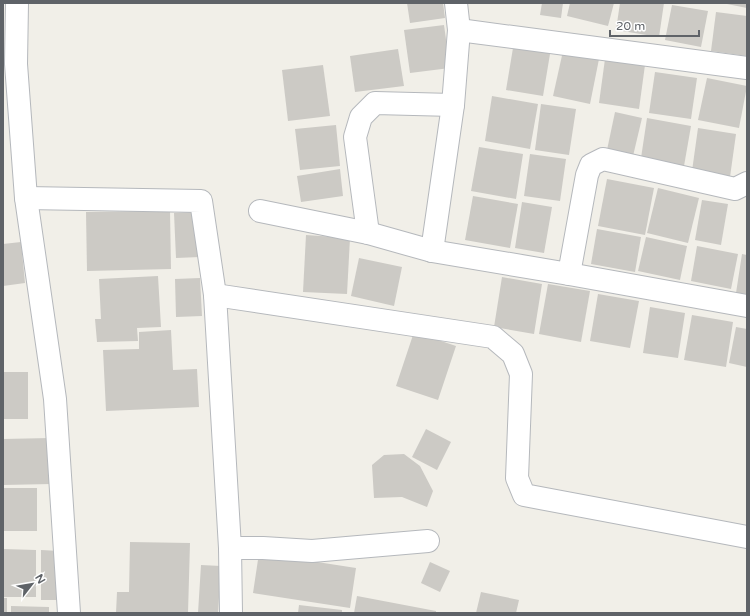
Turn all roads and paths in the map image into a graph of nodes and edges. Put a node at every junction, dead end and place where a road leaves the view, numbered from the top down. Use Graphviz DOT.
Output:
graph roads {
  1 [pos="17,3"];
  2 [pos="456,3"];
  3 [pos="459,30"];
  4 [pos="747,68"];
  5 [pos="453,105"];
  6 [pos="747,183"];
  7 [pos="26,198"];
  8 [pos="260,211"];
  9 [pos="368,233"];
  10 [pos="432,251"];
  11 [pos="569,274"];
  12 [pos="215,295"];
  13 [pos="747,306"];
  14 [pos="747,537"];
  15 [pos="428,541"];
  16 [pos="230,548"];
  17 [pos="68,613"];
  18 [pos="231,613"];
  1 -- 7 [label="street"];
  2 -- 3 [label="street"];
  3 -- 4 [label="street"];
  3 -- 5 [label="street"];
  5 -- 9 [label="street"];
  5 -- 10 [label="street"];
  6 -- 11 [label="street"];
  7 -- 12 [label="street"];
  7 -- 17 [label="street"];
  8 -- 9 [label="street"];
  9 -- 10 [label="street"];
  10 -- 11 [label="street"];
  11 -- 13 [label="street"];
  12 -- 14 [label="street"];
  12 -- 16 [label="street"];
  15 -- 16 [label="street"];
  16 -- 18 [label="street"];
}
